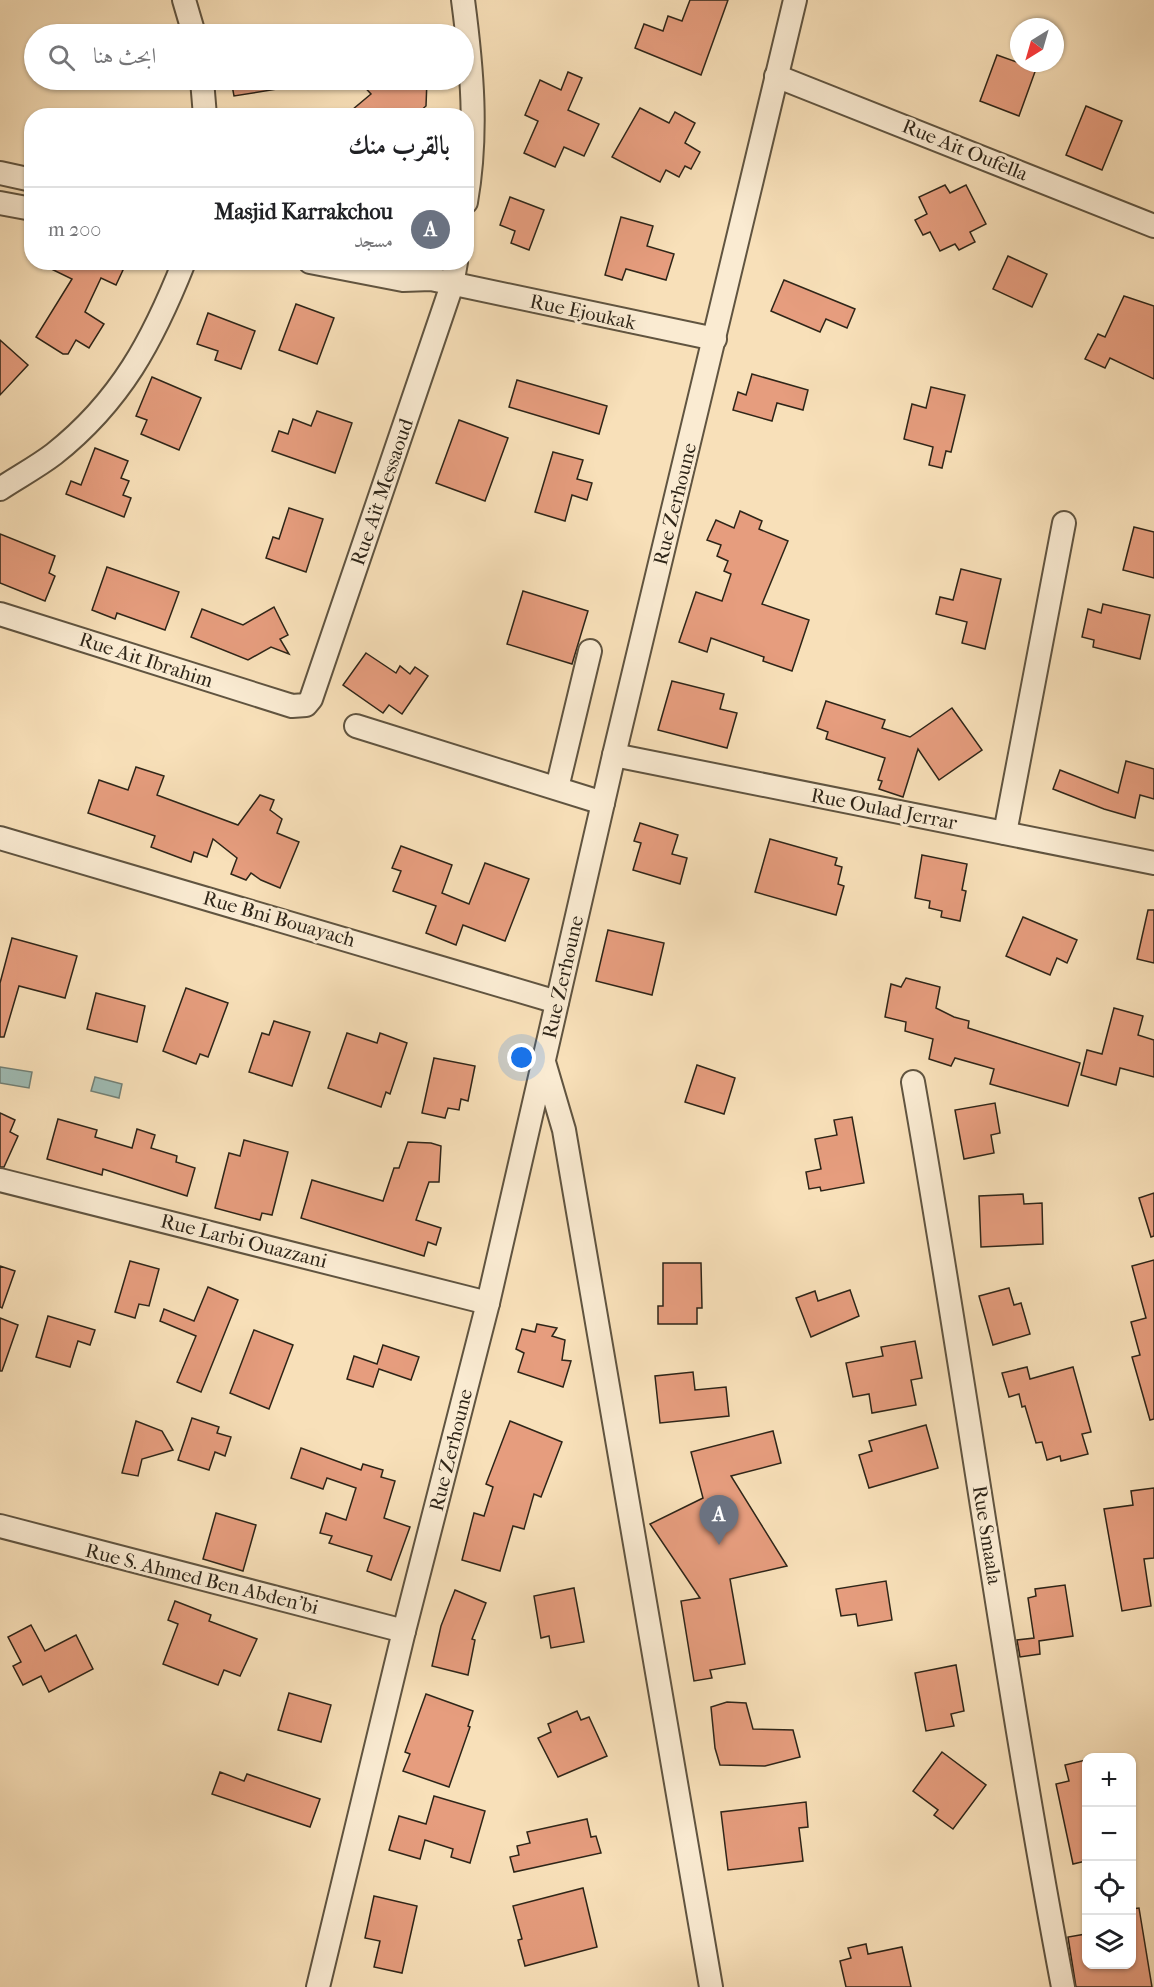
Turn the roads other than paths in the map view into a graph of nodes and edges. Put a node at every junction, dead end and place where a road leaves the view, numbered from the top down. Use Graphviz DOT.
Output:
graph roads {
  1 [pos="184,0"];
  2 [pos="463,0"];
  3 [pos="795,0"];
  4 [pos="191,24"];
  5 [pos="466,24"];
  6 [pos="776,76"];
  7 [pos="203,90"];
  8 [pos="473,90"];
  9 [pos="205,108"];
  10 [pos="474,131"];
  11 [pos="0,173"];
  12 [pos="24,178"];
  13 [pos="0,203"];
  14 [pos="24,208"];
  15 [pos="1154,226"];
  16 [pos="180,270"];
  17 [pos="351,270"];
  18 [pos="419,270"];
  19 [pos="446,276"];
  20 [pos="715,339"];
  21 [pos="0,489"];
  22 [pos="1064,523"];
  23 [pos="0,614"];
  24 [pos="590,651"];
  25 [pos="292,706"];
  26 [pos="356,726"];
  27 [pos="614,755"];
  28 [pos="557,788"];
  29 [pos="603,803"];
  30 [pos="1005,833"];
  31 [pos="0,838"];
  32 [pos="1154,863"];
  33 [pos="557,1002"];
  34 [pos="544,1062"];
  35 [pos="913,1082"];
  36 [pos="0,1180"];
  37 [pos="488,1303"];
  38 [pos="0,1527"];
  39 [pos="404,1631"];
  40 [pos="318,1987"];
  41 [pos="711,1987"];
  42 [pos="1063,1987"];
  1 -- 4 [label="street"];
  2 -- 5 [label="street"];
  3 -- 6 [label="street, Rue Zerhoune"];
  6 -- 15 [label="street, Rue Ait Oufella"];
  6 -- 20 [label="street, Rue Zerhoune"];
  7 -- 9 [label="street"];
  8 -- 10 [label="street"];
  11 -- 12 [label="street"];
  13 -- 14 [label="street"];
  16 -- 21 [label="street"];
  17 -- 19 [label="street, Rue Ejoukak"];
  18 -- 19 [label="street, Rue Ejoukak"];
  19 -- 20 [label="street, Rue Ejoukak"];
  19 -- 25 [label="street, Rue Aït Messaoud"];
  20 -- 27 [label="street, Rue Zerhoune"];
  22 -- 30 [label="street"];
  23 -- 25 [label="street, Rue Ait Ibrahim"];
  24 -- 28 [label="street"];
  26 -- 28 [label="street"];
  27 -- 29 [label="street, Rue Zerhoune"];
  27 -- 30 [label="street, Rue Oulad Jerrar"];
  28 -- 29 [label="street"];
  29 -- 33 [label="street, Rue Zerhoune"];
  30 -- 32 [label="street, Rue Oulad Jerrar"];
  31 -- 33 [label="street, Rue Bni Bouayach"];
  33 -- 34 [label="street, Rue Zerhoune"];
  34 -- 37 [label="street, Rue Zerhoune"];
  34 -- 41 [label="street"];
  35 -- 42 [label="street, Rue Smaala"];
  36 -- 37 [label="street, Rue Larbi Ouazzani"];
  37 -- 39 [label="street, Rue Zerhoune"];
  38 -- 39 [label="street, Rue S. Ahmed Ben Abden'bi"];
  39 -- 40 [label="street, Rue Zerhoune"];
}
